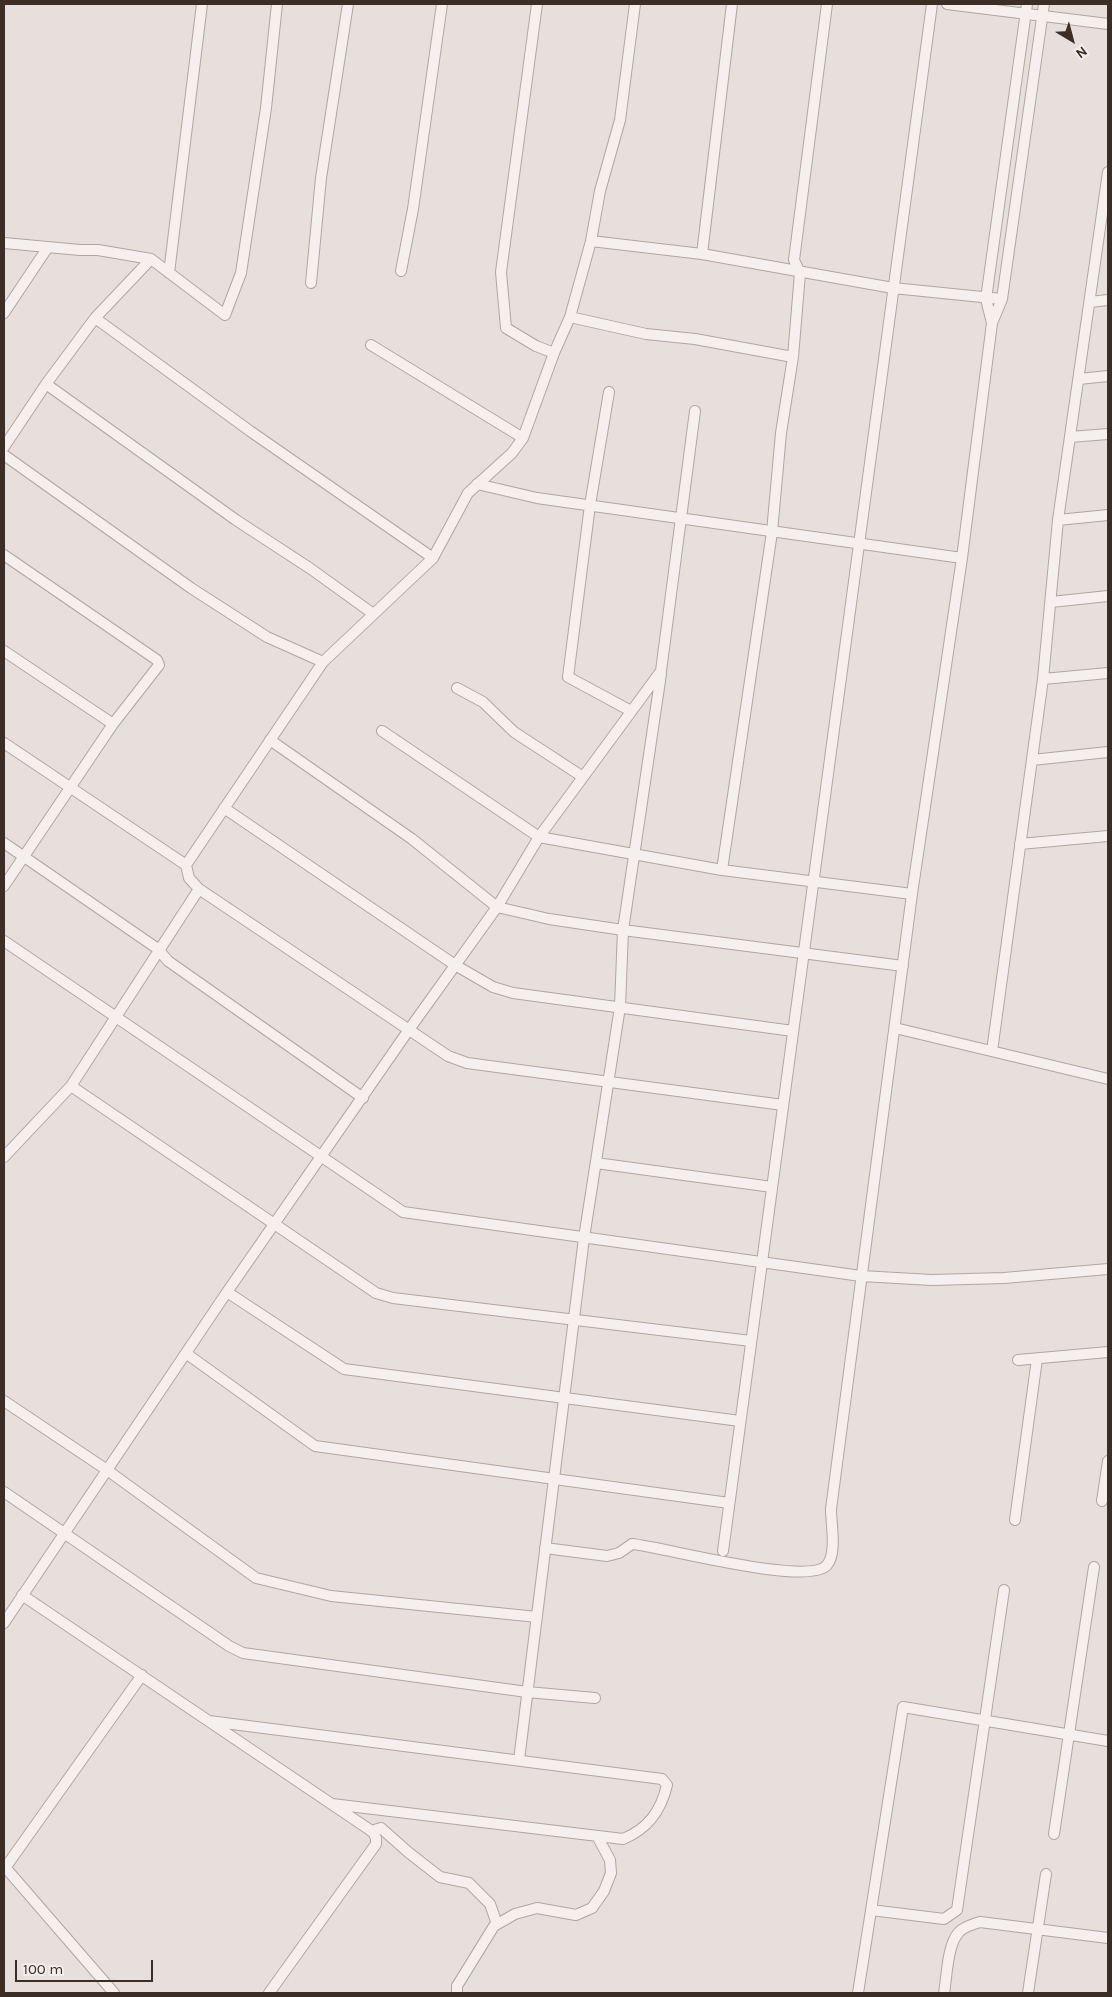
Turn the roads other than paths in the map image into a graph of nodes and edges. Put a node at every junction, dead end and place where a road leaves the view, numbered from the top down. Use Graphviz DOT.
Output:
graph roads {
  1 [pos="202,4"];
  2 [pos="277,4"];
  3 [pos="348,4"];
  4 [pos="442,4"];
  5 [pos="537,4"];
  6 [pos="635,4"];
  7 [pos="732,4"];
  8 [pos="827,4"];
  9 [pos="932,4"];
  10 [pos="946,4"];
  11 [pos="1027,4"];
  12 [pos="1044,4"];
  13 [pos="1025,15"];
  14 [pos="1042,18"];
  15 [pos="1108,24"];
  16 [pos="1108,172"];
  17 [pos="591,240"];
  18 [pos="4,243"];
  19 [pos="48,247"];
  20 [pos="702,254"];
  21 [pos="150,259"];
  22 [pos="401,271"];
  23 [pos="170,273"];
  24 [pos="800,273"];
  25 [pos="311,283"];
  26 [pos="893,288"];
  27 [pos="986,299"];
  28 [pos="1002,299"];
  29 [pos="1108,300"];
  30 [pos="1090,302"];
  31 [pos="4,313"];
  32 [pos="570,317"];
  33 [pos="95,318"];
  34 [pos="992,322"];
  35 [pos="371,345"];
  36 [pos="554,353"];
  37 [pos="794,356"];
  38 [pos="1108,376"];
  39 [pos="1079,379"];
  40 [pos="46,384"];
  41 [pos="609,392"];
  42 [pos="695,411"];
  43 [pos="1108,434"];
  44 [pos="523,438"];
  45 [pos="1070,438"];
  46 [pos="4,447"];
  47 [pos="4,456"];
  48 [pos="477,484"];
  49 [pos="590,504"];
  50 [pos="1108,515"];
  51 [pos="679,518"];
  52 [pos="1058,520"];
  53 [pos="772,532"];
  54 [pos="859,543"];
  55 [pos="4,555"];
  56 [pos="433,558"];
  57 [pos="962,558"];
  58 [pos="1108,596"];
  59 [pos="1051,602"];
  60 [pos="372,613"];
  61 [pos="4,651"];
  62 [pos="323,662"];
  63 [pos="661,671"];
  64 [pos="1108,673"];
  65 [pos="1043,679"];
  66 [pos="457,688"];
  67 [pos="631,711"];
  68 [pos="113,724"];
  69 [pos="382,731"];
  70 [pos="270,740"];
  71 [pos="4,743"];
  72 [pos="1108,752"];
  73 [pos="1032,760"];
  74 [pos="582,776"];
  75 [pos="72,788"];
  76 [pos="224,808"];
  77 [pos="1108,836"];
  78 [pos="539,837"];
  79 [pos="4,843"];
  80 [pos="1020,844"];
  81 [pos="634,856"];
  82 [pos="23,857"];
  83 [pos="186,865"];
  84 [pos="722,870"];
  85 [pos="813,880"];
  86 [pos="4,886"];
  87 [pos="198,889"];
  88 [pos="912,894"];
  89 [pos="497,907"];
  90 [pos="623,930"];
  91 [pos="4,941"];
  92 [pos="158,949"];
  93 [pos="804,954"];
  94 [pos="455,965"];
  95 [pos="903,966"];
  96 [pos="620,1007"];
  97 [pos="115,1016"];
  98 [pos="895,1028"];
  99 [pos="408,1031"];
  100 [pos="793,1031"];
  101 [pos="992,1051"];
  102 [pos="1108,1079"];
  103 [pos="608,1083"];
  104 [pos="70,1086"];
  105 [pos="362,1098"];
  106 [pos="783,1105"];
  107 [pos="4,1157"];
  108 [pos="322,1158"];
  109 [pos="596,1163"];
  110 [pos="772,1187"];
  111 [pos="275,1226"];
  112 [pos="584,1238"];
  113 [pos="762,1261"];
  114 [pos="1108,1269"];
  115 [pos="861,1276"];
  116 [pos="227,1292"];
  117 [pos="574,1320"];
  118 [pos="751,1342"];
  119 [pos="1108,1352"];
  120 [pos="187,1354"];
  121 [pos="1037,1359"];
  122 [pos="1018,1360"];
  123 [pos="564,1398"];
  124 [pos="4,1401"];
  125 [pos="740,1421"];
  126 [pos="1108,1461"];
  127 [pos="107,1470"];
  128 [pos="554,1478"];
  129 [pos="4,1492"];
  130 [pos="1102,1501"];
  131 [pos="729,1503"];
  132 [pos="1015,1520"];
  133 [pos="63,1534"];
  134 [pos="545,1548"];
  135 [pos="723,1551"];
  136 [pos="1094,1566"];
  137 [pos="1004,1590"];
  138 [pos="22,1595"];
  139 [pos="536,1616"];
  140 [pos="4,1623"];
  141 [pos="142,1674"];
  142 [pos="527,1692"];
  143 [pos="595,1698"];
  144 [pos="209,1721"];
  145 [pos="985,1721"];
  146 [pos="1069,1735"];
  147 [pos="1108,1741"];
  148 [pos="518,1760"];
  149 [pos="332,1804"];
  150 [pos="371,1831"];
  151 [pos="1054,1834"];
  152 [pos="597,1836"];
  153 [pos="4,1867"];
  154 [pos="1046,1874"];
  155 [pos="871,1910"];
  156 [pos="497,1924"];
  157 [pos="1038,1929"];
  158 [pos="1108,1938"];
  159 [pos="114,1993"];
  160 [pos="269,1993"];
  161 [pos="457,1993"];
  162 [pos="858,1993"];
  163 [pos="944,1993"];
  164 [pos="1028,1993"];
  1 -- 23 [label="street"];
  2 -- 23 [label="street"];
  3 -- 25 [label="street"];
  4 -- 22 [label="street"];
  5 -- 36 [label="street"];
  6 -- 17 [label="street"];
  7 -- 20 [label="street"];
  8 -- 24 [label="street"];
  9 -- 26 [label="street"];
  10 -- 13 [label="street"];
  11 -- 13 [label="street"];
  12 -- 14 [label="street"];
  13 -- 14 [label="street"];
  13 -- 27 [label="street"];
  14 -- 15 [label="street"];
  14 -- 28 [label="street"];
  16 -- 30 [label="street"];
  17 -- 20 [label="street"];
  17 -- 32 [label="street"];
  18 -- 19 [label="street"];
  19 -- 21 [label="street"];
  19 -- 31 [label="street"];
  20 -- 24 [label="street"];
  21 -- 23 [label="street"];
  21 -- 33 [label="street"];
  24 -- 26 [label="street"];
  24 -- 37 [label="street"];
  26 -- 27 [label="street"];
  26 -- 54 [label="street"];
  27 -- 28 [label="street"];
  27 -- 34 [label="street"];
  28 -- 34 [label="street"];
  29 -- 30 [label="street"];
  30 -- 39 [label="street"];
  32 -- 36 [label="street"];
  32 -- 37 [label="street"];
  33 -- 40 [label="street"];
  33 -- 56 [label="street"];
  34 -- 57 [label="street"];
  35 -- 44 [label="street"];
  36 -- 44 [label="street"];
  37 -- 53 [label="street"];
  38 -- 39 [label="street"];
  39 -- 45 [label="street"];
  40 -- 46 [label="street"];
  40 -- 60 [label="street"];
  41 -- 49 [label="street"];
  42 -- 51 [label="street"];
  43 -- 45 [label="street"];
  44 -- 48 [label="street"];
  45 -- 52 [label="street"];
  47 -- 62 [label="street"];
  48 -- 49 [label="street"];
  48 -- 56 [label="street"];
  49 -- 51 [label="street"];
  49 -- 67 [label="street"];
  50 -- 52 [label="street"];
  51 -- 53 [label="street"];
  51 -- 63 [label="street"];
  52 -- 59 [label="street"];
  53 -- 54 [label="street"];
  53 -- 84 [label="street"];
  54 -- 57 [label="street"];
  54 -- 85 [label="street"];
  55 -- 68 [label="street"];
  56 -- 60 [label="street"];
  57 -- 88 [label="street"];
  58 -- 59 [label="street"];
  59 -- 65 [label="street"];
  60 -- 62 [label="street"];
  61 -- 68 [label="street"];
  62 -- 70 [label="street"];
  63 -- 67 [label="street"];
  63 -- 81 [label="street"];
  64 -- 65 [label="street"];
  65 -- 73 [label="street"];
  66 -- 74 [label="street"];
  67 -- 74 [label="street"];
  68 -- 75 [label="street"];
  69 -- 78 [label="street"];
  70 -- 76 [label="street"];
  70 -- 89 [label="street"];
  71 -- 75 [label="street"];
  72 -- 73 [label="street"];
  73 -- 80 [label="street"];
  74 -- 78 [label="street"];
  75 -- 82 [label="street"];
  75 -- 83 [label="street"];
  76 -- 83 [label="street"];
  76 -- 94 [label="street"];
  77 -- 80 [label="street"];
  78 -- 81 [label="street"];
  78 -- 89 [label="street"];
  79 -- 82 [label="street"];
  80 -- 101 [label="street"];
  81 -- 84 [label="street"];
  81 -- 90 [label="street"];
  82 -- 86 [label="street"];
  82 -- 92 [label="street"];
  83 -- 87 [label="street"];
  84 -- 85 [label="street"];
  85 -- 88 [label="street"];
  85 -- 93 [label="street"];
  87 -- 92 [label="street"];
  87 -- 99 [label="street"];
  88 -- 95 [label="street"];
  89 -- 90 [label="street"];
  89 -- 94 [label="street"];
  90 -- 93 [label="street"];
  90 -- 96 [label="street"];
  91 -- 97 [label="street"];
  92 -- 97 [label="street"];
  92 -- 105 [label="street"];
  93 -- 95 [label="street"];
  93 -- 100 [label="street"];
  94 -- 96 [label="street"];
  94 -- 99 [label="street"];
  95 -- 98 [label="street"];
  96 -- 100 [label="street"];
  96 -- 103 [label="street"];
  97 -- 104 [label="street"];
  97 -- 108 [label="street"];
  98 -- 101 [label="street"];
  98 -- 115 [label="street"];
  99 -- 103 [label="street"];
  99 -- 105 [label="street"];
  100 -- 106 [label="street"];
  101 -- 102 [label="street"];
  103 -- 106 [label="street"];
  103 -- 109 [label="street"];
  104 -- 107 [label="street"];
  104 -- 111 [label="street"];
  105 -- 108 [label="street"];
  106 -- 110 [label="street"];
  108 -- 111 [label="street"];
  108 -- 112 [label="street"];
  109 -- 110 [label="street"];
  109 -- 112 [label="street"];
  110 -- 113 [label="street"];
  111 -- 116 [label="street"];
  111 -- 117 [label="street"];
  112 -- 113 [label="street"];
  112 -- 117 [label="street"];
  113 -- 115 [label="street"];
  113 -- 118 [label="street"];
  114 -- 115 [label="street"];
  115 -- 134 [label="street"];
  116 -- 120 [label="street"];
  116 -- 123 [label="street"];
  117 -- 118 [label="street"];
  117 -- 123 [label="street"];
  118 -- 125 [label="street"];
  119 -- 121 [label="street"];
  120 -- 127 [label="street"];
  120 -- 128 [label="street"];
  121 -- 122 [label="street"];
  121 -- 132 [label="street"];
  123 -- 125 [label="street"];
  123 -- 128 [label="street"];
  124 -- 127 [label="street"];
  125 -- 131 [label="street"];
  126 -- 130 [label="street"];
  127 -- 133 [label="street"];
  127 -- 139 [label="street"];
  128 -- 131 [label="street"];
  128 -- 134 [label="street"];
  129 -- 133 [label="street"];
  131 -- 135 [label="street"];
  133 -- 138 [label="street"];
  133 -- 142 [label="street"];
  134 -- 139 [label="street"];
  136 -- 146 [label="street"];
  137 -- 145 [label="street"];
  138 -- 140 [label="street"];
  138 -- 141 [label="street"];
  139 -- 142 [label="street"];
  141 -- 144 [label="street"];
  141 -- 153 [label="street"];
  142 -- 143 [label="street"];
  142 -- 148 [label="street"];
  144 -- 148 [label="street"];
  144 -- 149 [label="street"];
  145 -- 146 [label="street"];
  145 -- 155 [label="street"];
  145 -- 155 [label="street"];
  146 -- 147 [label="street"];
  146 -- 151 [label="street"];
  148 -- 152 [label="street"];
  149 -- 150 [label="street"];
  149 -- 152 [label="street"];
  150 -- 156 [label="street"];
  150 -- 160 [label="street"];
  152 -- 156 [label="street"];
  153 -- 159 [label="street"];
  154 -- 157 [label="street"];
  155 -- 162 [label="street"];
  156 -- 161 [label="street"];
  157 -- 158 [label="street"];
  157 -- 163 [label="street"];
  157 -- 164 [label="street"];
}
